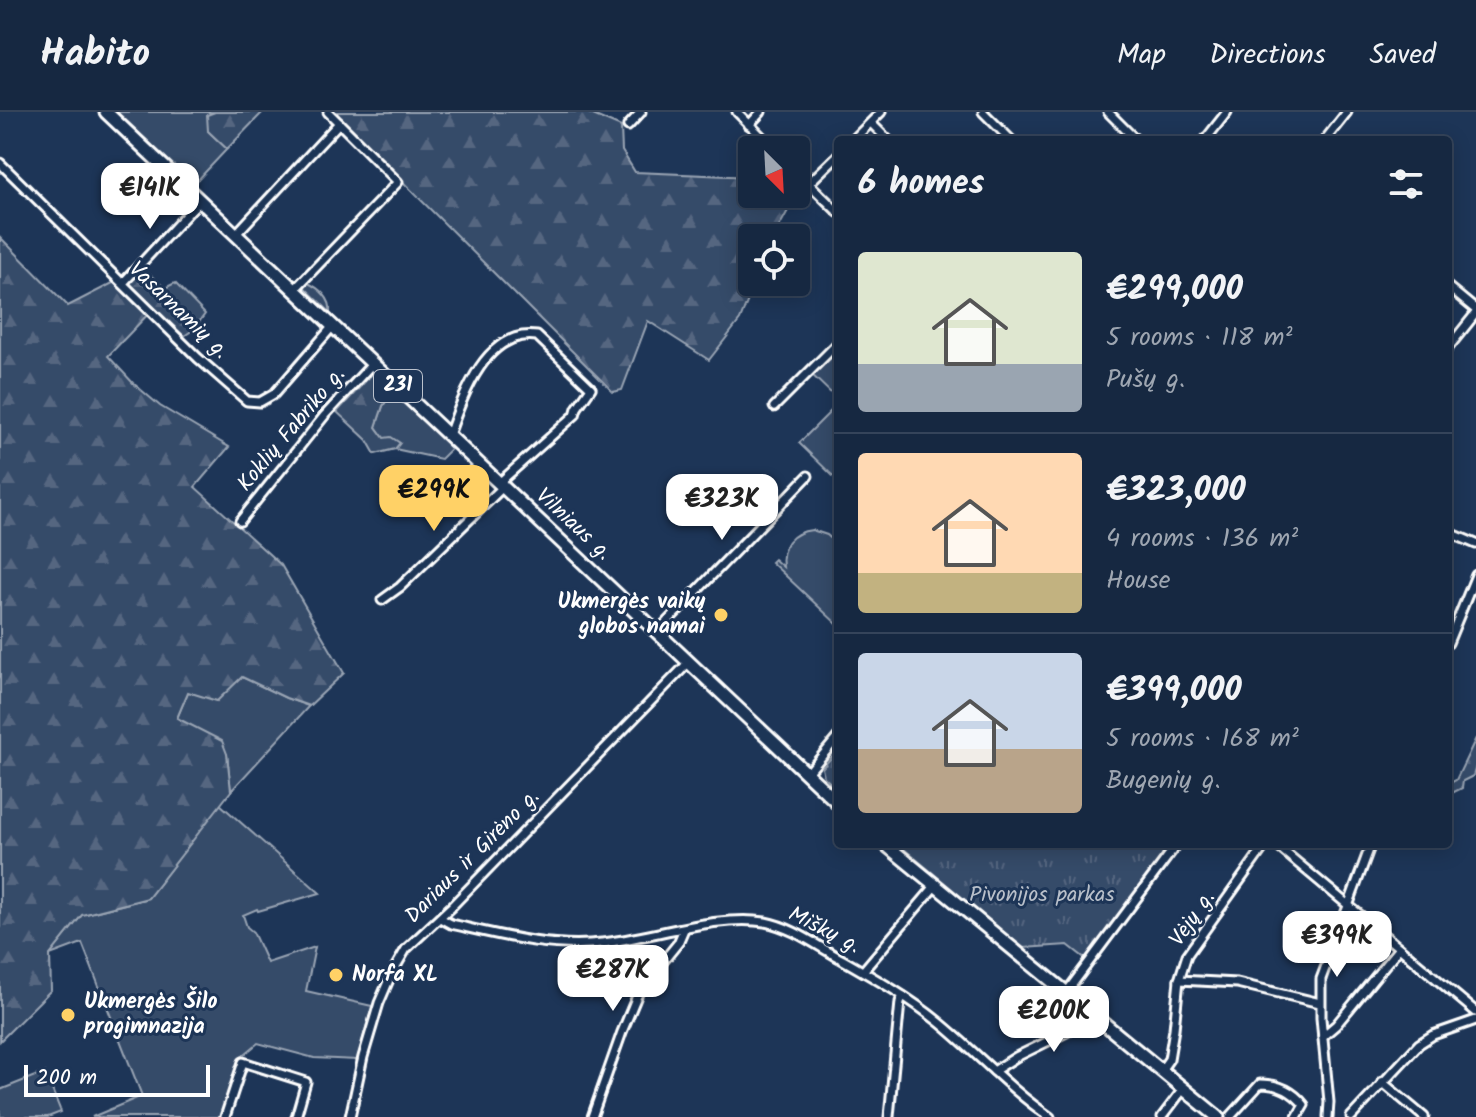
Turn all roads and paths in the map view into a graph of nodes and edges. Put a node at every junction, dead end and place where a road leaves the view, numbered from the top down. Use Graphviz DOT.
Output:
graph roads {
  1 [pos="106,112"];
  2 [pos="328,112"];
  3 [pos="641,112"];
  4 [pos="737,112"];
  5 [pos="761,112"];
  6 [pos="881,112"];
  7 [pos="983,112"];
  8 [pos="1108,112"];
  9 [pos="1227,112"];
  10 [pos="1347,112"];
  11 [pos="339,123"];
  12 [pos="871,123"];
  13 [pos="749,125"];
  14 [pos="628,126"];
  15 [pos="760,136"];
  16 [pos="857,136"];
  17 [pos="884,136"];
  18 [pos="1007,136"];
  19 [pos="1132,136"];
  20 [pos="1208,136"];
  21 [pos="1328,136"];
  22 [pos="834,159"];
  23 [pos="0,163"];
  24 [pos="810,182"];
  25 [pos="810,184"];
  26 [pos="200,200"];
  27 [pos="834,208"];
  28 [pos="236,234"];
  29 [pos="123,283"];
  30 [pos="294,290"];
  31 [pos="1452,290"];
  32 [pos="1476,311"];
  33 [pos="333,326"];
  34 [pos="1452,343"];
  35 [pos="834,347"];
  36 [pos="373,363"];
  37 [pos="774,407"];
  38 [pos="449,435"];
  39 [pos="808,476"];
  40 [pos="501,485"];
  41 [pos="240,521"];
  42 [pos="1452,534"];
  43 [pos="1476,544"];
  44 [pos="1476,575"];
  45 [pos="1466,599"];
  46 [pos="382,600"];
  47 [pos="1476,604"];
  48 [pos="658,631"];
  49 [pos="1452,633"];
  50 [pos="689,662"];
  51 [pos="834,742"];
  52 [pos="807,774"];
  53 [pos="834,799"];
  54 [pos="890,848"];
  55 [pos="1174,848"];
  56 [pos="1263,848"];
  57 [pos="1280,848"];
  58 [pos="1369,848"];
  59 [pos="935,886"];
  60 [pos="1348,905"];
  61 [pos="440,918"];
  62 [pos="684,929"];
  63 [pos="1399,948"];
  64 [pos="863,971"];
  65 [pos="1179,980"];
  66 [pos="1066,993"];
  67 [pos="903,996"];
  68 [pos="1320,1003"];
  69 [pos="1475,1009"];
  70 [pos="1094,1015"];
  71 [pos="1476,1020"];
  72 [pos="1323,1036"];
  73 [pos="1162,1069"];
  74 [pos="994,1071"];
  75 [pos="1382,1082"];
  76 [pos="1184,1088"];
  77 [pos="225,1117"];
  78 [pos="296,1117"];
  79 [pos="350,1117"];
  80 [pos="592,1117"];
  81 [pos="889,1117"];
  82 [pos="1050,1117"];
  83 [pos="1162,1117"];
  84 [pos="1218,1117"];
  85 [pos="1230,1117"];
  86 [pos="1297,1117"];
  87 [pos="1328,1117"];
  88 [pos="1351,1117"];
  89 [pos="1424,1117"];
  1 -- 26 [label="main road, Vilniaus g. / 231"];
  2 -- 11 [label="street"];
  3 -- 14 [label="street"];
  4 -- 13 [label="street"];
  5 -- 13 [label="street"];
  6 -- 12 [label="street"];
  7 -- 18 [label="street"];
  8 -- 19 [label="street"];
  9 -- 20 [label="street"];
  10 -- 21 [label="street"];
  11 -- 28 [label="street"];
  11 -- 30 [label="street"];
  12 -- 16 [label="street"];
  12 -- 17 [label="street"];
  13 -- 15 [label="street"];
  22 -- 24 [label="street"];
  23 -- 29 [label="street, Vasarnamių g."];
  25 -- 27 [label="street"];
  26 -- 28 [label="main road, Vilniaus g. / 231"];
  26 -- 29 [label="street"];
  28 -- 30 [label="main road, Vilniaus g. / 231"];
  29 -- 33 [label="street, Vasarnamių g."];
  30 -- 33 [label="main road, Vilniaus g. / 231"];
  31 -- 32 [label="street"];
  32 -- 34 [label="street"];
  33 -- 36 [label="main road, Vilniaus g. / 231"];
  35 -- 37 [label="street"];
  36 -- 38 [label="main road, Vilniaus g. / 231"];
  36 -- 41 [label="street, Koklių Fabriko g."];
  38 -- 40 [label="main road, Vilniaus g. / 231"];
  38 -- 40 [label="street"];
  39 -- 48 [label="street"];
  40 -- 46 [label="street"];
  40 -- 48 [label="main road, Vilniaus g. / 231"];
  42 -- 43 [label="street"];
  44 -- 45 [label="street"];
  45 -- 47 [label="street"];
  45 -- 49 [label="street"];
  48 -- 50 [label="main road, Vilniaus g. / 231"];
  50 -- 52 [label="main road, Vilniaus g. / 231"];
  50 -- 61 [label="street, Dariaus ir Girėno g."];
  51 -- 52 [label="street"];
  52 -- 53 [label="main road, Vilniaus g. / 231"];
  54 -- 59 [label="main road"];
  55 -- 66 [label="street"];
  56 -- 65 [label="street, Vėjų g."];
  57 -- 60 [label="street"];
  58 -- 60 [label="street"];
  59 -- 64 [label="street"];
  59 -- 66 [label="main road"];
  60 -- 63 [label="street"];
  60 -- 68 [label="street"];
  61 -- 62 [label="street, Miškų g."];
  61 -- 79 [label="street, Dariaus ir Girėno g."];
  62 -- 64 [label="street, Miškų g."];
  62 -- 80 [label="street"];
  63 -- 69 [label="street"];
  63 -- 72 [label="street"];
  64 -- 67 [label="street, Miškų g."];
  65 -- 68 [label="street"];
  65 -- 73 [label="street, Vėjų g."];
  66 -- 70 [label="main road"];
  67 -- 74 [label="street, Miškų g."];
  67 -- 81 [label="street"];
  68 -- 72 [label="street"];
  70 -- 73 [label="main road"];
  70 -- 74 [label="street"];
  71 -- 75 [label="street"];
  72 -- 87 [label="street"];
  73 -- 76 [label="main road"];
  74 -- 82 [label="street, Miškų g."];
  75 -- 88 [label="street"];
  75 -- 89 [label="street"];
  76 -- 83 [label="street"];
  76 -- 84 [label="main road"];
  77 -- 78 [label="street"];
  85 -- 86 [label="street"];
}
